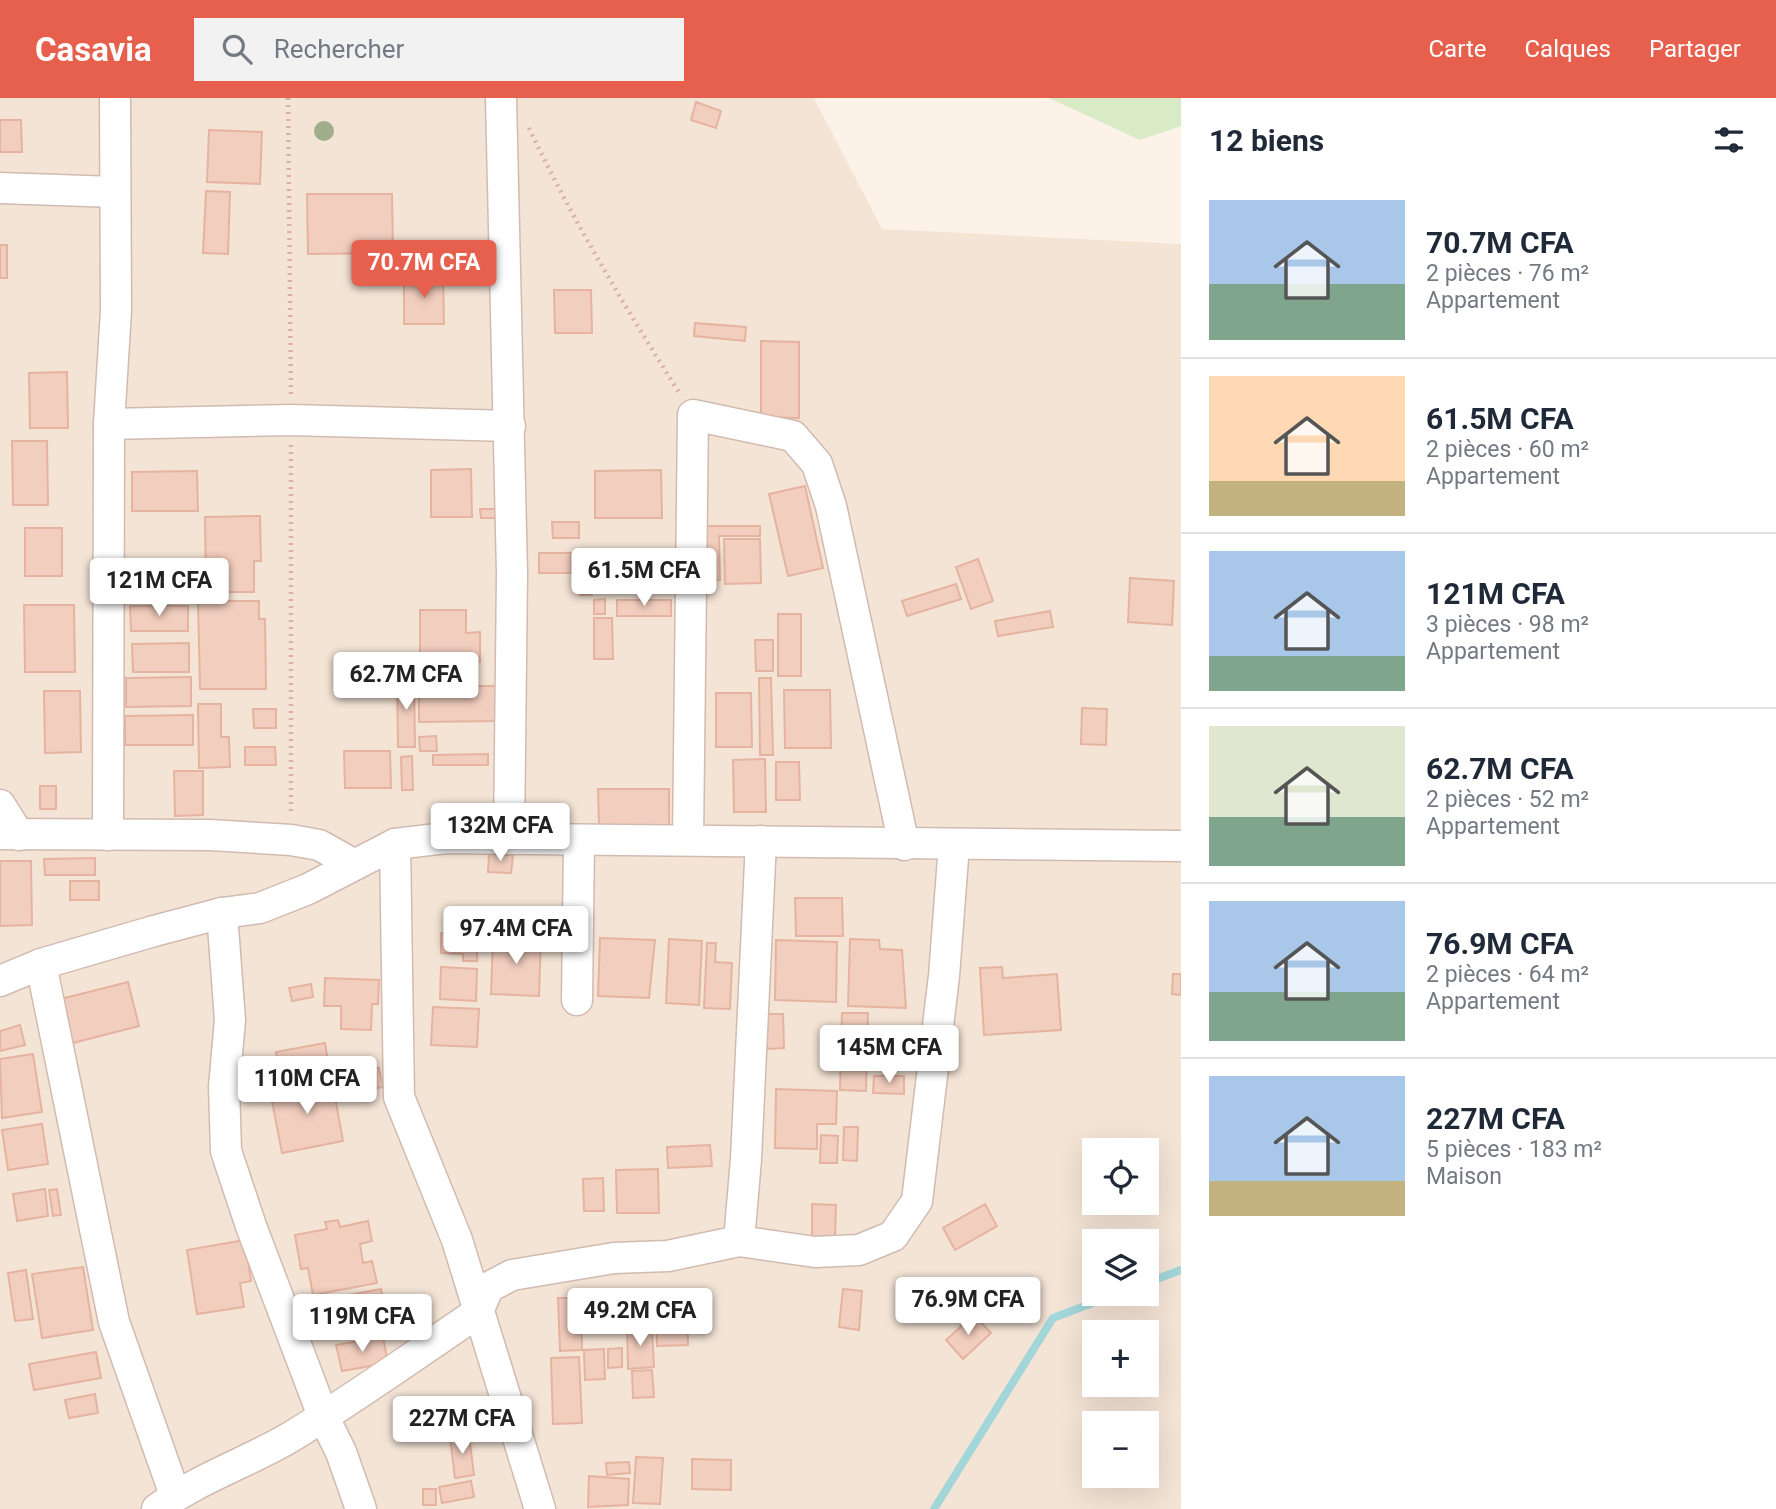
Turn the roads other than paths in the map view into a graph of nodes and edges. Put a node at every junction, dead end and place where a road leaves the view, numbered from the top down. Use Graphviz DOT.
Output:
graph roads {
  1 [pos="115,98"];
  2 [pos="501,98"];
  3 [pos="0,188"];
  4 [pos="115,192"];
  5 [pos="109,424"];
  6 [pos="510,426"];
  7 [pos="0,805"];
  8 [pos="10,834"];
  9 [pos="108,835"];
  10 [pos="509,839"];
  11 [pos="688,840"];
  12 [pos="761,841"];
  13 [pos="579,842"];
  14 [pos="395,844"];
  15 [pos="904,845"];
  16 [pos="954,845"];
  17 [pos="1181,846"];
  18 [pos="353,864"];
  19 [pos="222,913"];
  20 [pos="41,964"];
  21 [pos="0,981"];
  22 [pos="577,1000"];
  23 [pos="739,1241"];
  24 [pos="477,1313"];
  25 [pos="323,1416"];
  26 [pos="166,1502"];
  27 [pos="361,1509"];
  28 [pos="540,1509"];
  1 -- 4 [label="street"];
  2 -- 6 [label="street"];
  3 -- 4 [label="street"];
  4 -- 5 [label="street"];
  5 -- 6 [label="street"];
  5 -- 9 [label="street"];
  6 -- 10 [label="street"];
  7 -- 8 [label="street"];
  8 -- 9 [label="street"];
  9 -- 18 [label="street"];
  10 -- 13 [label="street"];
  10 -- 14 [label="street"];
  11 -- 12 [label="street"];
  11 -- 13 [label="street"];
  11 -- 15 [label="street"];
  12 -- 15 [label="street"];
  12 -- 23 [label="street"];
  13 -- 22 [label="street"];
  14 -- 18 [label="street"];
  14 -- 24 [label="street"];
  15 -- 16 [label="street"];
  16 -- 17 [label="street"];
  16 -- 23 [label="street"];
  18 -- 19 [label="street"];
  19 -- 20 [label="street"];
  19 -- 25 [label="street"];
  20 -- 21 [label="street"];
  20 -- 26 [label="street"];
  23 -- 24 [label="street"];
  24 -- 25 [label="street"];
  24 -- 28 [label="street"];
  25 -- 26 [label="street"];
  25 -- 27 [label="street"];
}
